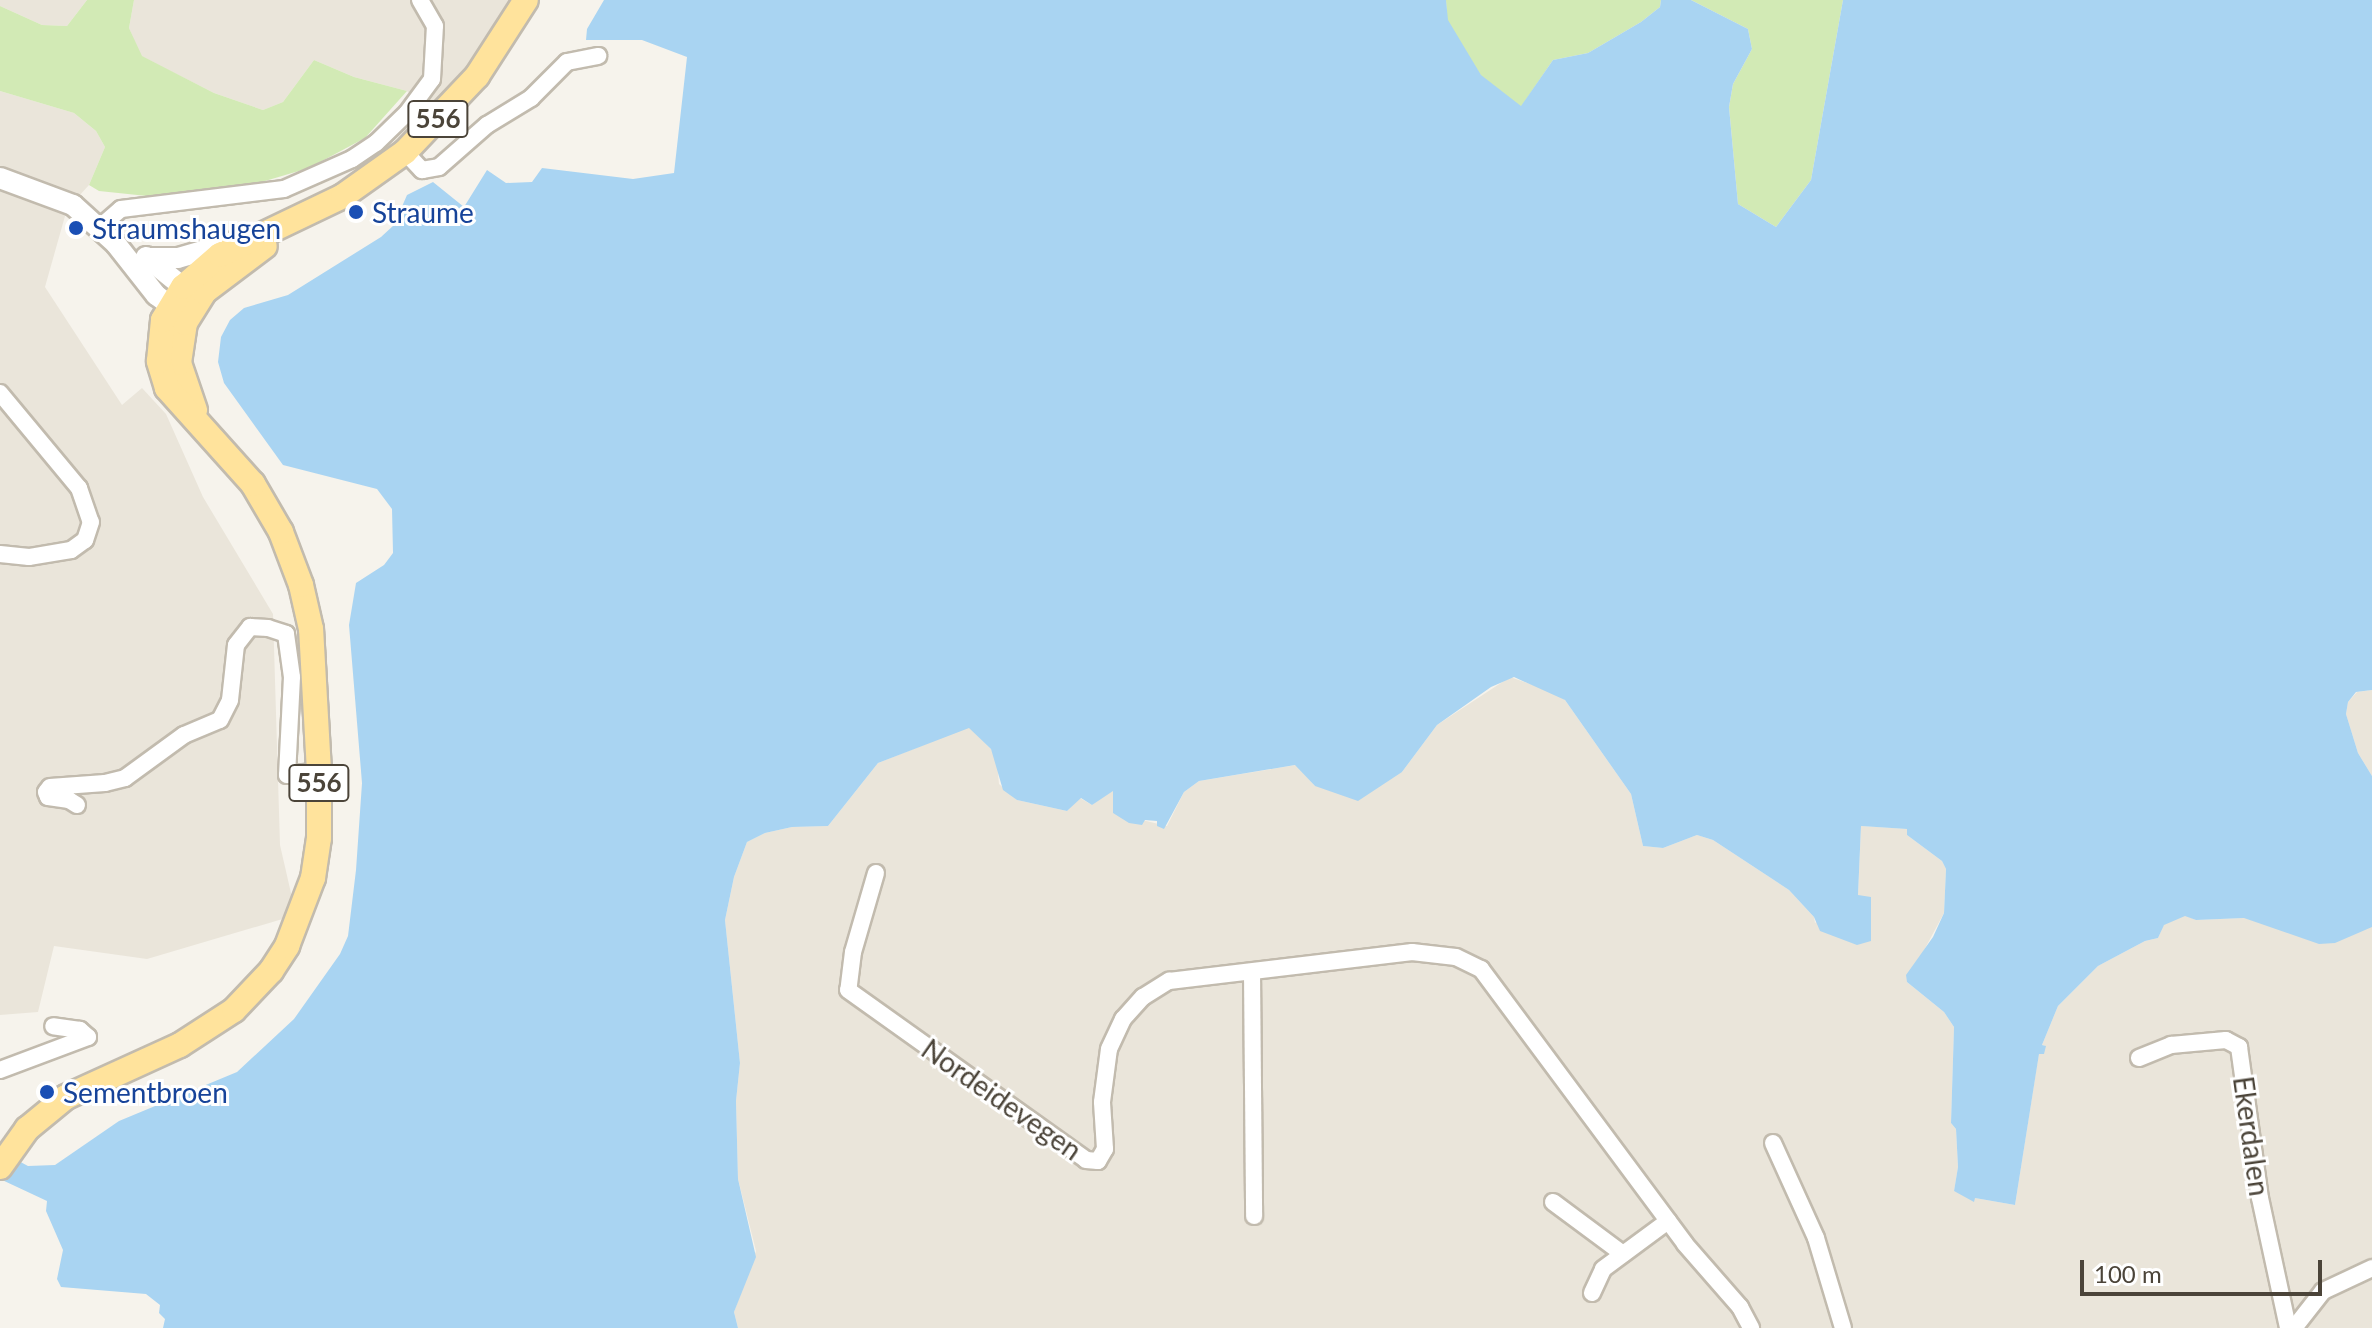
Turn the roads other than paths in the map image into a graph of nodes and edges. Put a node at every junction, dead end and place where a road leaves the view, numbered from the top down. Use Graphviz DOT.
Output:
graph roads {
  1 [pos="420,0"];
  2 [pos="526,0"];
  3 [pos="598,56"];
  4 [pos="405,152"];
  5 [pos="0,178"];
  6 [pos="320,209"];
  7 [pos="99,228"];
  8 [pos="249,240"];
  9 [pos="116,244"];
  10 [pos="149,258"];
  11 [pos="182,299"];
  12 [pos="0,393"];
  13 [pos="0,554"];
  14 [pos="319,771"];
  15 [pos="77,805"];
  16 [pos="876,873"];
  17 [pos="1252,972"];
  18 [pos="53,1026"];
  19 [pos="2139,1058"];
  20 [pos="0,1070"];
  21 [pos="1773,1143"];
  22 [pos="5,1160"];
  23 [pos="1553,1202"];
  24 [pos="1254,1216"];
  25 [pos="1668,1221"];
  26 [pos="1623,1254"];
  27 [pos="2372,1268"];
  28 [pos="1592,1293"];
  29 [pos="1751,1328"];
  30 [pos="1843,1328"];
  31 [pos="2291,1328"];
  1 -- 7 [label="street"];
  2 -- 4 [label="main road, 556"];
  3 -- 4 [label="street"];
  4 -- 6 [label="main road, 556"];
  5 -- 7 [label="street"];
  6 -- 8 [label="main road, 556"];
  6 -- 11 [label="main road, 556"];
  7 -- 9 [label="street"];
  8 -- 10 [label="street"];
  8 -- 11 [label="main road, 556"];
  9 -- 10 [label="street"];
  9 -- 11 [label="street"];
  10 -- 11 [label="street"];
  11 -- 14 [label="main road, 556"];
  12 -- 13 [label="street"];
  14 -- 15 [label="street"];
  14 -- 22 [label="main road, 556"];
  16 -- 17 [label="street, Nordeidevegen"];
  17 -- 24 [label="street"];
  17 -- 25 [label="street, Nordeidevegen"];
  18 -- 20 [label="street"];
  19 -- 31 [label="street, Ekerdalen"];
  21 -- 30 [label="street"];
  23 -- 26 [label="street"];
  25 -- 26 [label="street"];
  25 -- 29 [label="street, Nordeidevegen"];
  26 -- 28 [label="street"];
  27 -- 31 [label="street, Ekerdalen"];
}
